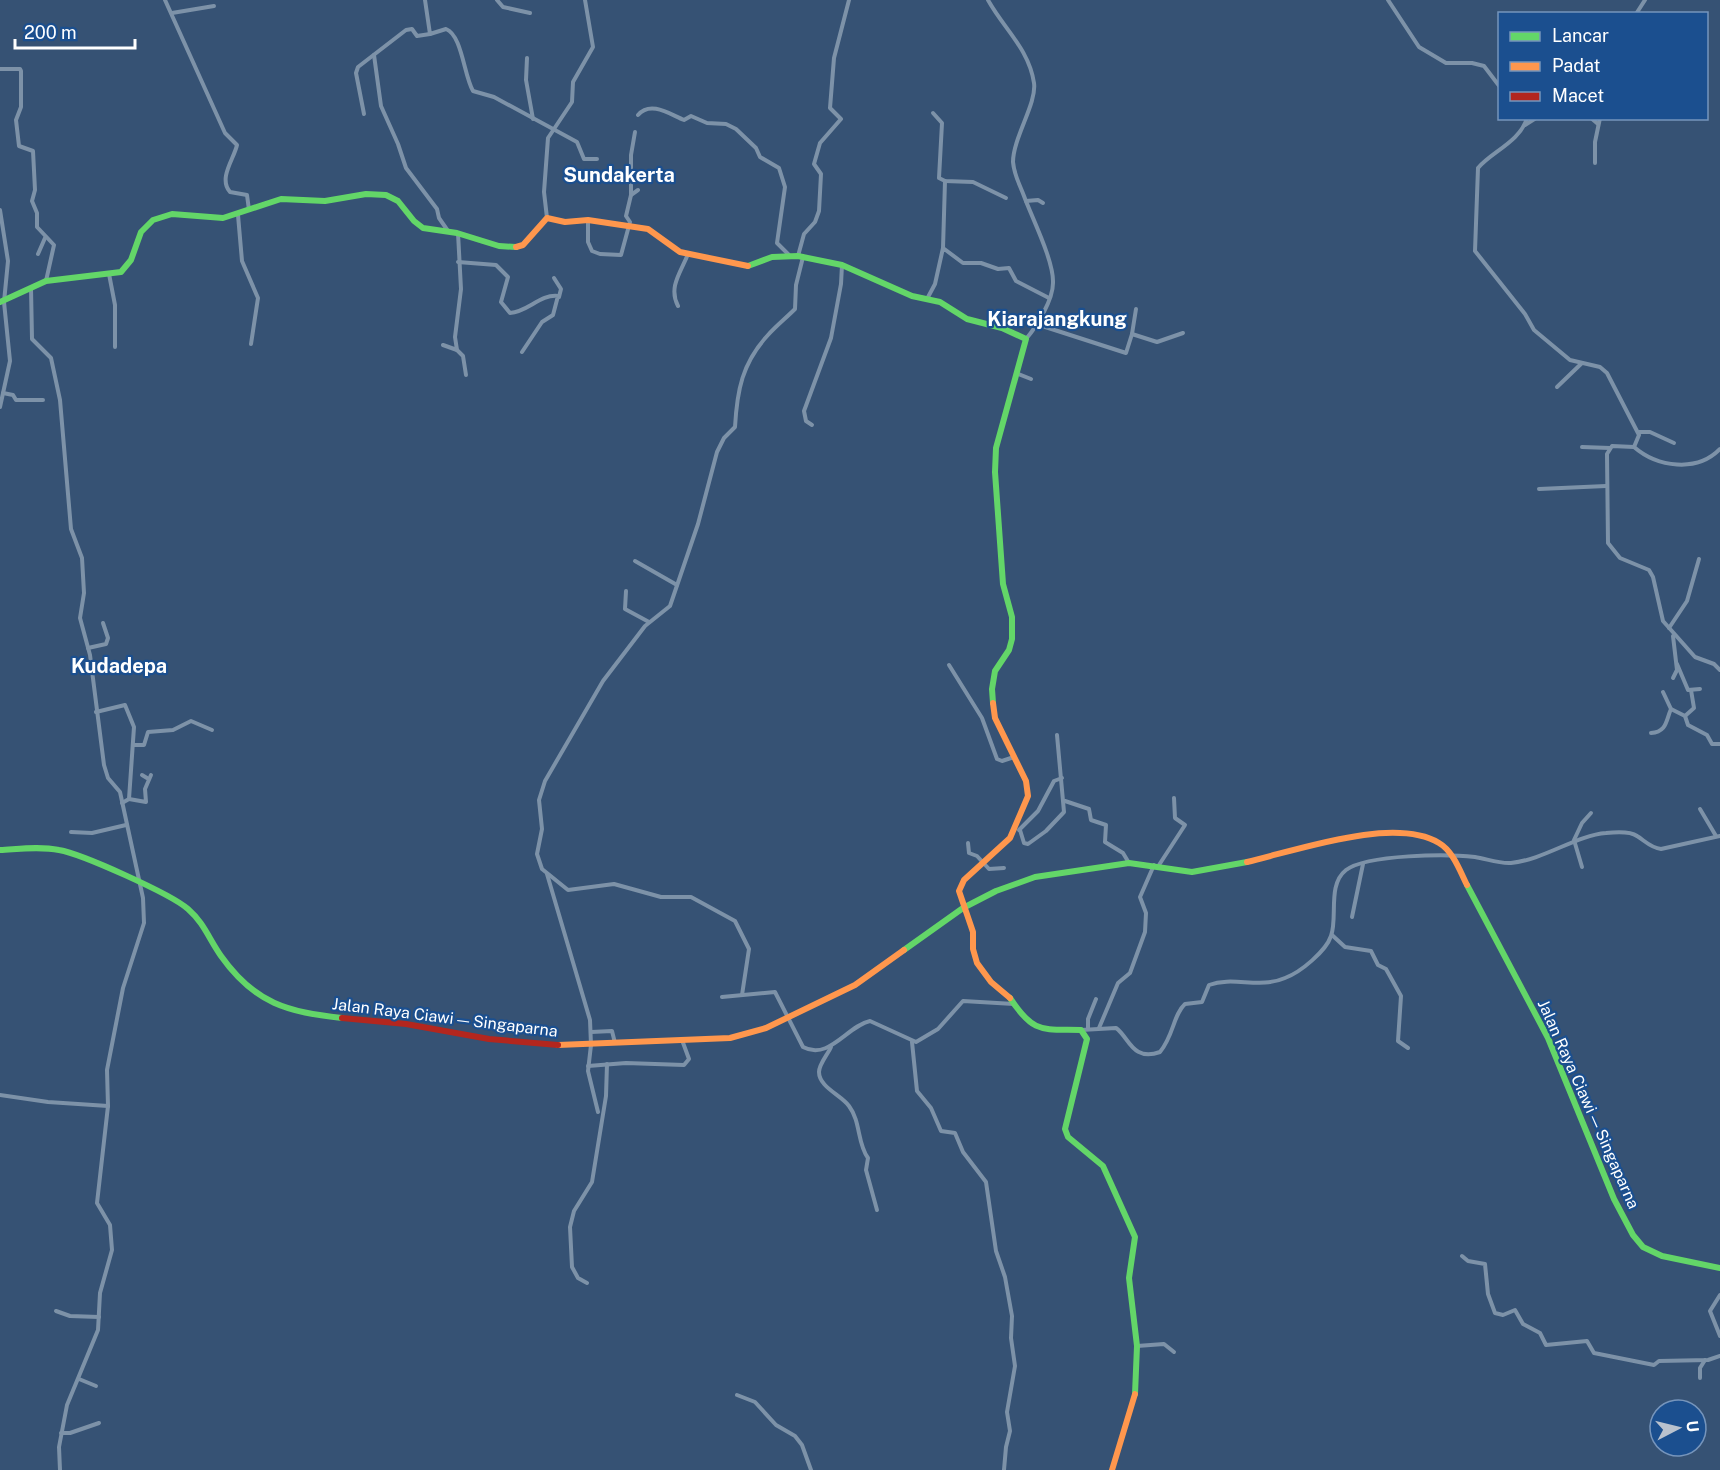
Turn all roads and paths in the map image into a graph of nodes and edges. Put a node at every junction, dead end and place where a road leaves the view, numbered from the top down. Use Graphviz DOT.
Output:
graph roads {
  1 [pos="165,0"];
  2 [pos="425,0"];
  3 [pos="497,0"];
  4 [pos="585,0"];
  5 [pos="849,0"];
  6 [pos="988,0"];
  7 [pos="1388,0"];
  8 [pos="214,6"];
  9 [pos="171,13"];
  10 [pos="531,13"];
  11 [pos="430,34"];
  12 [pos="374,55"];
  13 [pos="527,58"];
  14 [pos="0,69"];
  15 [pos="1498,84"];
  16 [pos="933,112"];
  17 [pos="364,114"];
  18 [pos="638,115"];
  19 [pos="533,120"];
  20 [pos="1526,120"];
  21 [pos="1533,120"];
  22 [pos="1593,120"];
  23 [pos="1599,120"];
  24 [pos="1598,124"];
  25 [pos="1525,126"];
  26 [pos="552,129"];
  27 [pos="635,132"];
  28 [pos="597,159"];
  29 [pos="1595,163"];
  30 [pos="945,181"];
  31 [pos="638,190"];
  32 [pos="630,195"];
  33 [pos="1006,198"];
  34 [pos="1026,201"];
  35 [pos="1043,203"];
  36 [pos="0,210"];
  37 [pos="249,210"];
  38 [pos="238,215"];
  39 [pos="548,218"];
  40 [pos="588,220"];
  41 [pos="628,226"];
  42 [pos="448,231"];
  43 [pos="458,233"];
  44 [pos="45,238"];
  45 [pos="943,248"];
  46 [pos="38,254"];
  47 [pos="688,254"];
  48 [pos="790,256"];
  49 [pos="801,256"];
  50 [pos="458,262"];
  51 [pos="842,265"];
  52 [pos="109,274"];
  53 [pos="554,278"];
  54 [pos="46,281"];
  55 [pos="31,288"];
  56 [pos="559,297"];
  57 [pos="927,298"];
  58 [pos="1049,298"];
  59 [pos="2,302"];
  60 [pos="678,306"];
  61 [pos="1136,309"];
  62 [pos="1036,324"];
  63 [pos="1183,333"];
  64 [pos="1132,334"];
  65 [pos="1026,339"];
  66 [pos="251,344"];
  67 [pos="443,345"];
  68 [pos="115,347"];
  69 [pos="457,350"];
  70 [pos="522,352"];
  71 [pos="1582,362"];
  72 [pos="1015,372"];
  73 [pos="466,375"];
  74 [pos="1031,379"];
  75 [pos="1557,387"];
  76 [pos="3,393"];
  77 [pos="43,400"];
  78 [pos="0,407"];
  79 [pos="812,425"];
  80 [pos="1639,432"];
  81 [pos="1674,443"];
  82 [pos="1582,447"];
  83 [pos="1634,447"];
  84 [pos="1610,448"];
  85 [pos="1720,449"];
  86 [pos="1606,486"];
  87 [pos="1539,489"];
  88 [pos="1699,559"];
  89 [pos="635,561"];
  90 [pos="677,585"];
  91 [pos="626,591"];
  92 [pos="649,622"];
  93 [pos="103,623"];
  94 [pos="1671,630"];
  95 [pos="88,648"];
  96 [pos="1677,663"];
  97 [pos="949,665"];
  98 [pos="1720,670"];
  99 [pos="1673,678"];
  100 [pos="1700,689"];
  101 [pos="1691,690"];
  102 [pos="1663,692"];
  103 [pos="1671,709"];
  104 [pos="96,712"];
  105 [pos="1685,716"];
  106 [pos="212,730"];
  107 [pos="1651,733"];
  108 [pos="1057,735"];
  109 [pos="1720,744"];
  110 [pos="133,745"];
  111 [pos="1014,757"];
  112 [pos="142,775"];
  113 [pos="1062,778"];
  114 [pos="1174,798"];
  115 [pos="129,799"];
  116 [pos="1064,801"];
  117 [pos="122,802"];
  118 [pos="1700,809"];
  119 [pos="1592,813"];
  120 [pos="126,825"];
  121 [pos="1017,830"];
  122 [pos="71,832"];
  123 [pos="1718,836"];
  124 [pos="968,843"];
  125 [pos="1574,844"];
  126 [pos="0,850"];
  127 [pos="1451,855"];
  128 [pos="1129,862"];
  129 [pos="983,864"];
  130 [pos="1363,864"];
  131 [pos="1156,865"];
  132 [pos="1582,867"];
  133 [pos="1004,868"];
  134 [pos="547,873"];
  135 [pos="140,883"];
  136 [pos="963,908"];
  137 [pos="1352,917"];
  138 [pos="1332,935"];
  139 [pos="742,995"];
  140 [pos="722,997"];
  141 [pos="1096,999"];
  142 [pos="1015,1004"];
  143 [pos="787,1018"];
  144 [pos="1099,1028"];
  145 [pos="1085,1030"];
  146 [pos="591,1032"];
  147 [pos="682,1040"];
  148 [pos="912,1042"];
  149 [pos="615,1043"];
  150 [pos="591,1045"];
  151 [pos="832,1046"];
  152 [pos="1408,1048"];
  153 [pos="607,1064"];
  154 [pos="588,1066"];
  155 [pos="0,1095"];
  156 [pos="108,1106"];
  157 [pos="598,1112"];
  158 [pos="877,1210"];
  159 [pos="1462,1256"];
  160 [pos="1720,1268"];
  161 [pos="586,1283"];
  162 [pos="1720,1295"];
  163 [pos="56,1311"];
  164 [pos="99,1317"];
  165 [pos="1720,1336"];
  166 [pos="1137,1346"];
  167 [pos="1174,1352"];
  168 [pos="1720,1356"];
  169 [pos="1705,1360"];
  170 [pos="1700,1378"];
  171 [pos="79,1379"];
  172 [pos="96,1386"];
  173 [pos="737,1395"];
  174 [pos="99,1423"];
  175 [pos="61,1433"];
  176 [pos="60,1470"];
  177 [pos="811,1470"];
  178 [pos="1004,1470"];
  179 [pos="1112,1470"];
  1 -- 9 [label="street"];
  2 -- 11 [label="street"];
  3 -- 10 [label="street"];
  4 -- 26 [label="street"];
  5 -- 49 [label="street"];
  6 -- 34 [label="street"];
  7 -- 15 [label="street"];
  8 -- 9 [label="street"];
  9 -- 37 [label="street"];
  11 -- 12 [label="street"];
  11 -- 19 [label="street"];
  12 -- 17 [label="street"];
  12 -- 42 [label="street"];
  13 -- 19 [label="street"];
  14 -- 44 [label="street"];
  16 -- 30 [label="street"];
  18 -- 48 [label="street"];
  19 -- 26 [label="street"];
  20 -- 25 [label="street"];
  21 -- 25 [label="street"];
  22 -- 24 [label="street"];
  23 -- 24 [label="street"];
  24 -- 29 [label="street"];
  25 -- 71 [label="street"];
  26 -- 28 [label="street"];
  26 -- 39 [label="street"];
  27 -- 32 [label="street"];
  30 -- 33 [label="street"];
  30 -- 45 [label="street"];
  31 -- 32 [label="street"];
  32 -- 41 [label="street"];
  34 -- 35 [label="street"];
  34 -- 58 [label="street"];
  36 -- 59 [label="street"];
  37 -- 38 [label="main road"];
  37 -- 42 [label="main road"];
  38 -- 52 [label="main road"];
  38 -- 66 [label="street"];
  39 -- 40 [label="main road"];
  39 -- 43 [label="main road"];
  40 -- 41 [label="main road"];
  40 -- 41 [label="street"];
  41 -- 47 [label="main road"];
  42 -- 43 [label="main road"];
  43 -- 50 [label="street"];
  44 -- 46 [label="street"];
  44 -- 54 [label="street"];
  45 -- 57 [label="street"];
  45 -- 58 [label="street"];
  47 -- 48 [label="main road"];
  47 -- 60 [label="street"];
  48 -- 49 [label="main road"];
  49 -- 51 [label="main road"];
  49 -- 90 [label="street"];
  50 -- 56 [label="street"];
  50 -- 69 [label="street"];
  51 -- 57 [label="main road"];
  51 -- 79 [label="street"];
  52 -- 54 [label="main road"];
  52 -- 68 [label="street"];
  53 -- 56 [label="street"];
  54 -- 55 [label="main road"];
  55 -- 59 [label="main road"];
  55 -- 95 [label="street"];
  56 -- 70 [label="street"];
  57 -- 65 [label="main road"];
  58 -- 62 [label="street"];
  59 -- 76 [label="street"];
  61 -- 64 [label="street"];
  62 -- 64 [label="street"];
  62 -- 65 [label="street"];
  63 -- 64 [label="street"];
  65 -- 72 [label="main road"];
  67 -- 69 [label="street"];
  69 -- 73 [label="street"];
  71 -- 75 [label="street"];
  71 -- 80 [label="street"];
  72 -- 74 [label="street"];
  72 -- 111 [label="main road"];
  76 -- 77 [label="street"];
  76 -- 78 [label="street"];
  80 -- 81 [label="street"];
  80 -- 83 [label="street"];
  82 -- 84 [label="street"];
  83 -- 84 [label="street"];
  83 -- 85 [label="street"];
  84 -- 86 [label="street"];
  86 -- 87 [label="street"];
  86 -- 94 [label="street"];
  88 -- 94 [label="street"];
  89 -- 90 [label="street"];
  90 -- 92 [label="street"];
  91 -- 92 [label="street"];
  92 -- 134 [label="street"];
  93 -- 95 [label="street"];
  94 -- 96 [label="street"];
  94 -- 98 [label="street"];
  95 -- 104 [label="street"];
  96 -- 99 [label="street"];
  96 -- 101 [label="street"];
  97 -- 111 [label="street"];
  100 -- 101 [label="street"];
  101 -- 105 [label="street"];
  102 -- 103 [label="street"];
  103 -- 105 [label="street"];
  103 -- 107 [label="street"];
  104 -- 110 [label="street"];
  104 -- 117 [label="street"];
  105 -- 109 [label="street"];
  106 -- 110 [label="street"];
  108 -- 113 [label="street"];
  110 -- 115 [label="street"];
  111 -- 121 [label="main road"];
  112 -- 115 [label="street"];
  113 -- 116 [label="street"];
  113 -- 121 [label="street"];
  114 -- 131 [label="street"];
  115 -- 117 [label="street"];
  116 -- 121 [label="street"];
  116 -- 128 [label="street"];
  117 -- 120 [label="street"];
  118 -- 123 [label="street"];
  119 -- 125 [label="street"];
  120 -- 122 [label="street"];
  120 -- 135 [label="street"];
  121 -- 129 [label="main road"];
  123 -- 125 [label="street"];
  124 -- 129 [label="street"];
  125 -- 127 [label="street"];
  125 -- 132 [label="street"];
  126 -- 135 [label="main road, Jalan Raya Ciawi — Singaparna"];
  127 -- 130 [label="street"];
  127 -- 131 [label="main road, Jalan Raya Ciawi — Singaparna"];
  127 -- 160 [label="main road, Jalan Raya Ciawi — Singaparna"];
  128 -- 131 [label="main road, Jalan Raya Ciawi — Singaparna"];
  128 -- 136 [label="main road, Jalan Raya Ciawi — Singaparna"];
  129 -- 133 [label="street"];
  129 -- 136 [label="main road"];
  130 -- 137 [label="street"];
  130 -- 138 [label="street"];
  131 -- 144 [label="street"];
  134 -- 139 [label="street"];
  134 -- 146 [label="street"];
  135 -- 150 [label="main road, Jalan Raya Ciawi — Singaparna"];
  135 -- 156 [label="street"];
  136 -- 142 [label="main road"];
  136 -- 143 [label="main road, Jalan Raya Ciawi — Singaparna"];
  138 -- 144 [label="street"];
  138 -- 152 [label="street"];
  139 -- 140 [label="street"];
  139 -- 143 [label="street"];
  141 -- 145 [label="street"];
  142 -- 145 [label="main road"];
  142 -- 148 [label="street"];
  143 -- 147 [label="main road, Jalan Raya Ciawi — Singaparna"];
  143 -- 151 [label="street"];
  144 -- 145 [label="street"];
  145 -- 166 [label="main road"];
  146 -- 149 [label="street"];
  146 -- 150 [label="street"];
  147 -- 149 [label="main road, Jalan Raya Ciawi — Singaparna"];
  147 -- 153 [label="street"];
  148 -- 151 [label="street"];
  148 -- 178 [label="street"];
  149 -- 150 [label="main road, Jalan Raya Ciawi — Singaparna"];
  150 -- 154 [label="street"];
  151 -- 158 [label="street"];
  153 -- 154 [label="street"];
  153 -- 161 [label="street"];
  154 -- 157 [label="street"];
  155 -- 156 [label="street"];
  156 -- 164 [label="street"];
  159 -- 169 [label="street"];
  162 -- 165 [label="street"];
  163 -- 164 [label="street"];
  164 -- 171 [label="street"];
  166 -- 167 [label="street"];
  166 -- 179 [label="main road"];
  168 -- 169 [label="street"];
  169 -- 170 [label="street"];
  171 -- 172 [label="street"];
  171 -- 175 [label="street"];
  173 -- 177 [label="street"];
  174 -- 175 [label="street"];
  175 -- 176 [label="street"];
}
